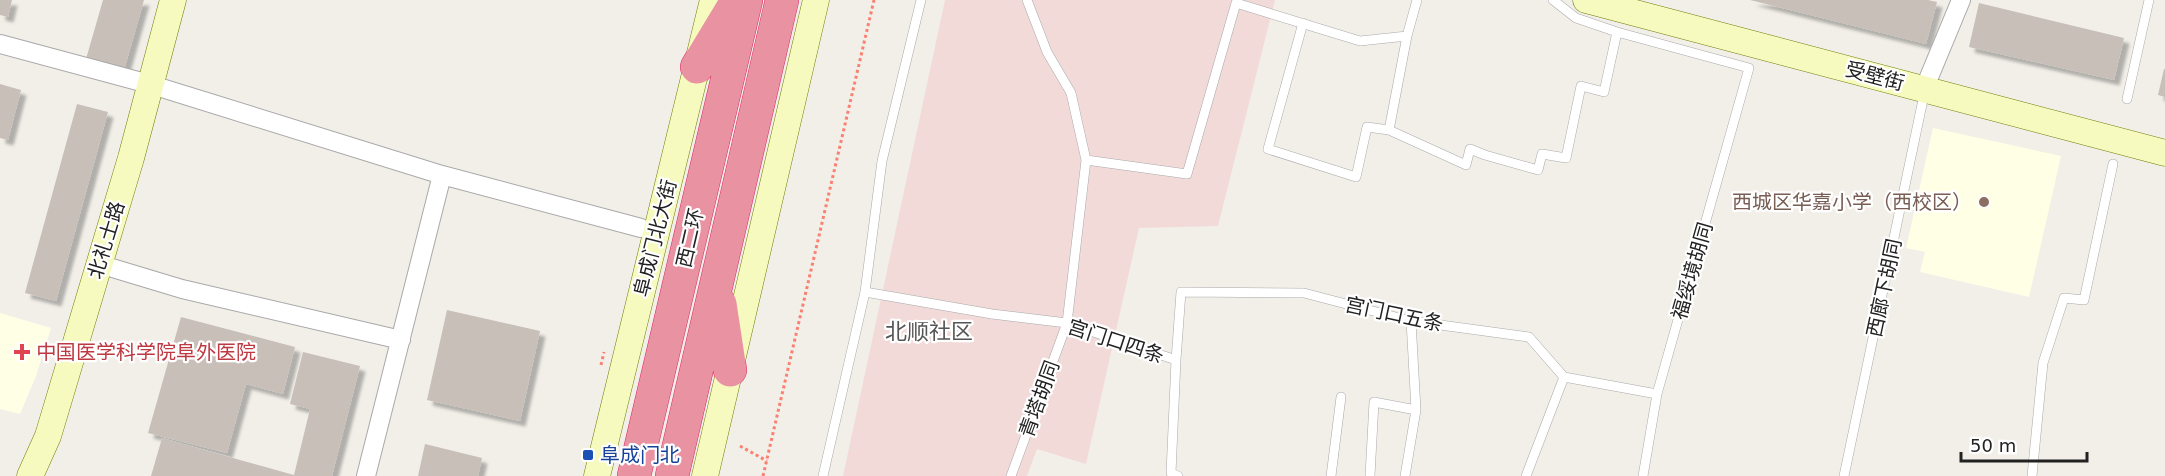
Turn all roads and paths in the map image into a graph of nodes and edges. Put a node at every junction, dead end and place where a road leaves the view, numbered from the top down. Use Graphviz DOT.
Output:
graph roads {
  1 [pos="173,0"];
  2 [pos="713,0"];
  3 [pos="738,0"];
  4 [pos="746,0"];
  5 [pos="782,0"];
  6 [pos="816,0"];
  7 [pos="874,0"];
  8 [pos="921,0"];
  9 [pos="1027,0"];
  10 [pos="1417,0"];
  11 [pos="1553,0"];
  12 [pos="1586,0"];
  13 [pos="1961,0"];
  14 [pos="2149,0"];
  15 [pos="1236,1"];
  16 [pos="1303,23"];
  17 [pos="1617,32"];
  18 [pos="1407,36"];
  19 [pos="0,44"];
  20 [pos="697,68"];
  21 [pos="1927,82"];
  22 [pos="149,84"];
  23 [pos="2127,99"];
  24 [pos="1389,130"];
  25 [pos="2165,153"];
  26 [pos="1086,159"];
  27 [pos="2113,164"];
  28 [pos="442,175"];
  29 [pos="641,228"];
  30 [pos="99,264"];
  31 [pos="718,284"];
  32 [pos="865,292"];
  33 [pos="1411,321"];
  34 [pos="1067,323"];
  35 [pos="400,340"];
  36 [pos="1176,360"];
  37 [pos="730,370"];
  38 [pos="1564,378"];
  39 [pos="1657,394"];
  40 [pos="1341,397"];
  41 [pos="1416,410"];
  42 [pos="740,446"];
  43 [pos="767,461"];
  44 [pos="30,476"];
  45 [pos="366,476"];
  46 [pos="597,476"];
  47 [pos="634,476"];
  48 [pos="672,476"];
  49 [pos="705,476"];
  50 [pos="764,476"];
  51 [pos="823,476"];
  52 [pos="1011,476"];
  53 [pos="1178,476"];
  54 [pos="1331,476"];
  55 [pos="1370,476"];
  56 [pos="1405,476"];
  57 [pos="1526,476"];
  58 [pos="1643,476"];
  59 [pos="1844,476"];
  60 [pos="2032,476"];
  1 -- 22 [label="street, 北礼士路"];
  2 -- 20 [label="street, 阜成门北大街"];
  3 -- 20 [label="highway"];
  4 -- 47 [label="highway, 西二环"];
  5 -- 31 [label="highway, 西二环"];
  6 -- 37 [label="street"];
  7 -- 43 [label="path"];
  8 -- 32 [label="lane"];
  9 -- 26 [label="lane, 青塔胡同"];
  10 -- 18 [label="lane"];
  11 -- 17 [label="lane"];
  12 -- 25 [label="street, 受壁街"];
  13 -- 21 [label="street, 西廊下胡同"];
  14 -- 23 [label="lane"];
  15 -- 16 [label="lane"];
  15 -- 26 [label="lane"];
  16 -- 18 [label="lane"];
  16 -- 24 [label="lane"];
  17 -- 24 [label="lane"];
  17 -- 39 [label="lane, 福绥境胡同"];
  18 -- 24 [label="lane"];
  19 -- 22 [label="street"];
  20 -- 46 [label="street, 阜成门北大街"];
  21 -- 59 [label="lane, 西廊下胡同"];
  22 -- 28 [label="street"];
  22 -- 30 [label="street, 北礼士路"];
  26 -- 34 [label="lane, 青塔胡同"];
  27 -- 60 [label="lane"];
  28 -- 29 [label="street"];
  28 -- 35 [label="street"];
  30 -- 35 [label="street"];
  30 -- 44 [label="street, 北礼士路"];
  31 -- 37 [label="highway"];
  31 -- 48 [label="highway, 西二环"];
  32 -- 34 [label="lane, 宫门口四条"];
  32 -- 51 [label="lane"];
  33 -- 36 [label="lane, 宫门口五条"];
  33 -- 38 [label="lane, 宫门口五条"];
  33 -- 41 [label="lane"];
  34 -- 36 [label="lane, 宫门口四条"];
  34 -- 52 [label="lane, 青塔胡同"];
  35 -- 45 [label="street"];
  36 -- 53 [label="lane, 宫门口四条"];
  37 -- 49 [label="street"];
  38 -- 39 [label="lane"];
  38 -- 57 [label="lane"];
  39 -- 58 [label="lane, 福绥境胡同"];
  40 -- 54 [label="lane"];
  41 -- 55 [label="lane"];
  41 -- 56 [label="lane"];
  42 -- 43 [label="path"];
  43 -- 50 [label="path"];
}
